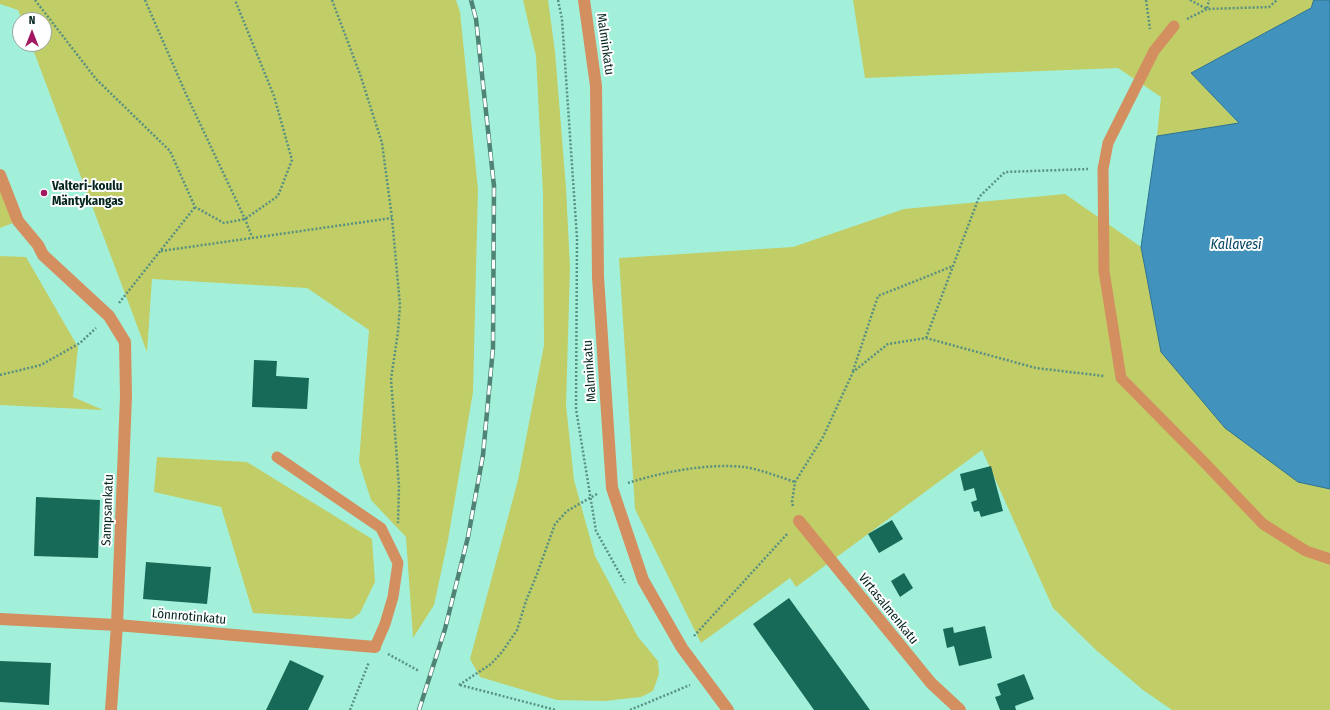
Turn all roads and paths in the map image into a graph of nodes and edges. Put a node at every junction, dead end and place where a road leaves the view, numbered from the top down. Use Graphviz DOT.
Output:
graph roads {
  1 [pos="35,0"];
  2 [pos="145,0"];
  3 [pos="234,0"];
  4 [pos="332,0"];
  5 [pos="584,0"];
  6 [pos="1146,0"];
  7 [pos="1190,0"];
  8 [pos="1209,0"];
  9 [pos="1277,0"];
  10 [pos="1207,9"];
  11 [pos="1174,26"];
  12 [pos="1154,51"];
  13 [pos="1103,169"];
  14 [pos="0,175"];
  15 [pos="195,207"];
  16 [pos="392,218"];
  17 [pos="245,219"];
  18 [pos="252,238"];
  19 [pos="160,251"];
  20 [pos="953,266"];
  21 [pos="109,316"];
  22 [pos="926,338"];
  23 [pos="853,372"];
  24 [pos="0,375"];
  25 [pos="1121,378"];
  26 [pos="277,457"];
  27 [pos="794,482"];
  28 [pos="612,488"];
  29 [pos="799,521"];
  30 [pos="398,524"];
  31 [pos="1330,559"];
  32 [pos="0,619"];
  33 [pos="117,625"];
  34 [pos="375,647"];
  35 [pos="682,648"];
  36 [pos="419,671"];
  37 [pos="690,685"];
  38 [pos="111,710"];
  39 [pos="350,710"];
  40 [pos="556,710"];
  41 [pos="630,710"];
  42 [pos="728,710"];
  43 [pos="960,710"];
  1 -- 15 [label="path"];
  2 -- 17 [label="path"];
  3 -- 17 [label="path"];
  4 -- 16 [label="path"];
  5 -- 28 [label="street, Malminkatu"];
  6 -- 12 [label="path"];
  7 -- 10 [label="path"];
  8 -- 10 [label="path"];
  9 -- 10 [label="path"];
  10 -- 11 [label="path"];
  11 -- 12 [label="lane"];
  12 -- 13 [label="lane"];
  13 -- 20 [label="path"];
  13 -- 25 [label="lane"];
  14 -- 21 [label="street, Sampsankatu"];
  15 -- 17 [label="path"];
  15 -- 19 [label="path"];
  16 -- 18 [label="path"];
  16 -- 30 [label="path"];
  17 -- 18 [label="path"];
  18 -- 19 [label="path"];
  19 -- 21 [label="path"];
  20 -- 22 [label="path"];
  20 -- 23 [label="path"];
  21 -- 24 [label="path"];
  21 -- 33 [label="street, Sampsankatu"];
  22 -- 23 [label="path"];
  22 -- 25 [label="path"];
  23 -- 27 [label="path"];
  25 -- 31 [label="lane"];
  26 -- 34 [label="lane"];
  27 -- 28 [label="path"];
  27 -- 29 [label="path"];
  28 -- 35 [label="street, Malminkatu"];
  28 -- 40 [label="path"];
  29 -- 35 [label="path"];
  29 -- 43 [label="street, Virtasalmenkatu"];
  32 -- 33 [label="street, Lönnrotinkatu"];
  33 -- 34 [label="street, Lönnrotinkatu"];
  33 -- 38 [label="street, Sampsankatu"];
  34 -- 36 [label="path"];
  34 -- 39 [label="path"];
  35 -- 42 [label="street, Malminkatu"];
  37 -- 41 [label="path"];
}
